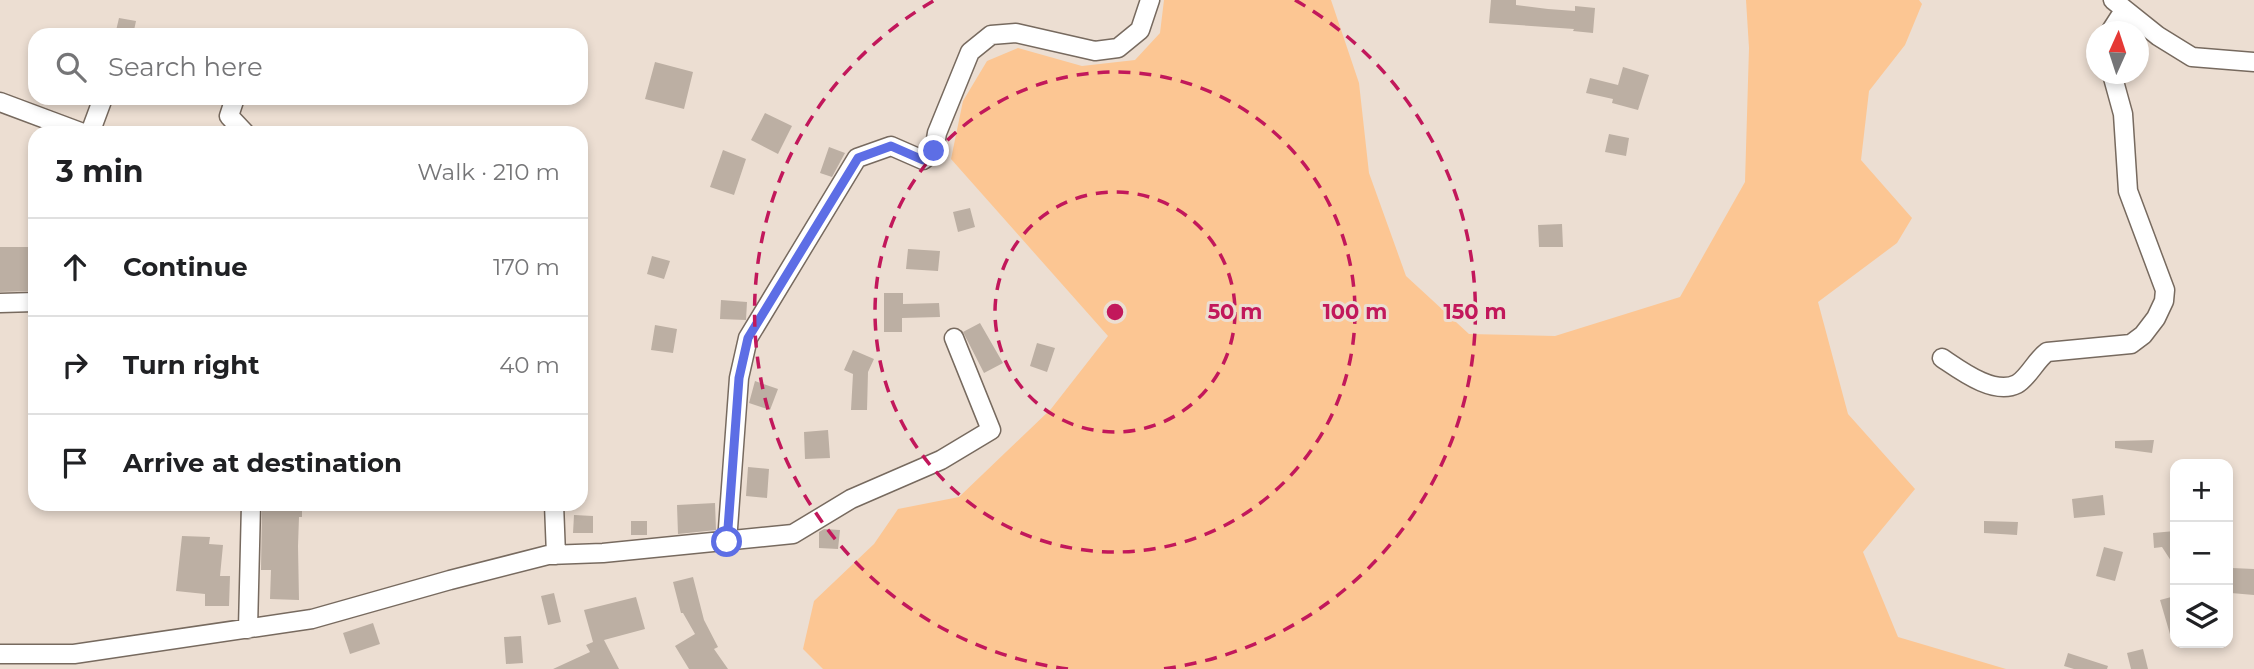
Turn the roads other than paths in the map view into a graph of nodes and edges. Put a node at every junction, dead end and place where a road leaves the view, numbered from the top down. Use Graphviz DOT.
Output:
graph roads {
  1 [pos="1150,0"];
  2 [pos="2113,0"];
  3 [pos="2127,12"];
  4 [pos="2117,21"];
  5 [pos="2254,62"];
  6 [pos="2115,84"];
  7 [pos="0,102"];
  8 [pos="100,105"];
  9 [pos="232,105"];
  10 [pos="64,126"];
  11 [pos="93,126"];
  12 [pos="238,126"];
  13 [pos="28,302"];
  14 [pos="0,303"];
  15 [pos="954,338"];
  16 [pos="1942,358"];
  17 [pos="251,511"];
  18 [pos="554,511"];
  19 [pos="727,542"];
  20 [pos="556,555"];
  21 [pos="248,629"];
  22 [pos="0,654"];
  1 -- 19 [label="street"];
  2 -- 3 [label="street"];
  3 -- 4 [label="street"];
  3 -- 5 [label="street"];
  6 -- 16 [label="street"];
  7 -- 10 [label="street"];
  8 -- 11 [label="street"];
  9 -- 12 [label="street"];
  13 -- 14 [label="street"];
  15 -- 19 [label="street"];
  17 -- 21 [label="street"];
  18 -- 20 [label="street"];
  19 -- 20 [label="street"];
  20 -- 21 [label="street"];
  21 -- 22 [label="street"];
}
